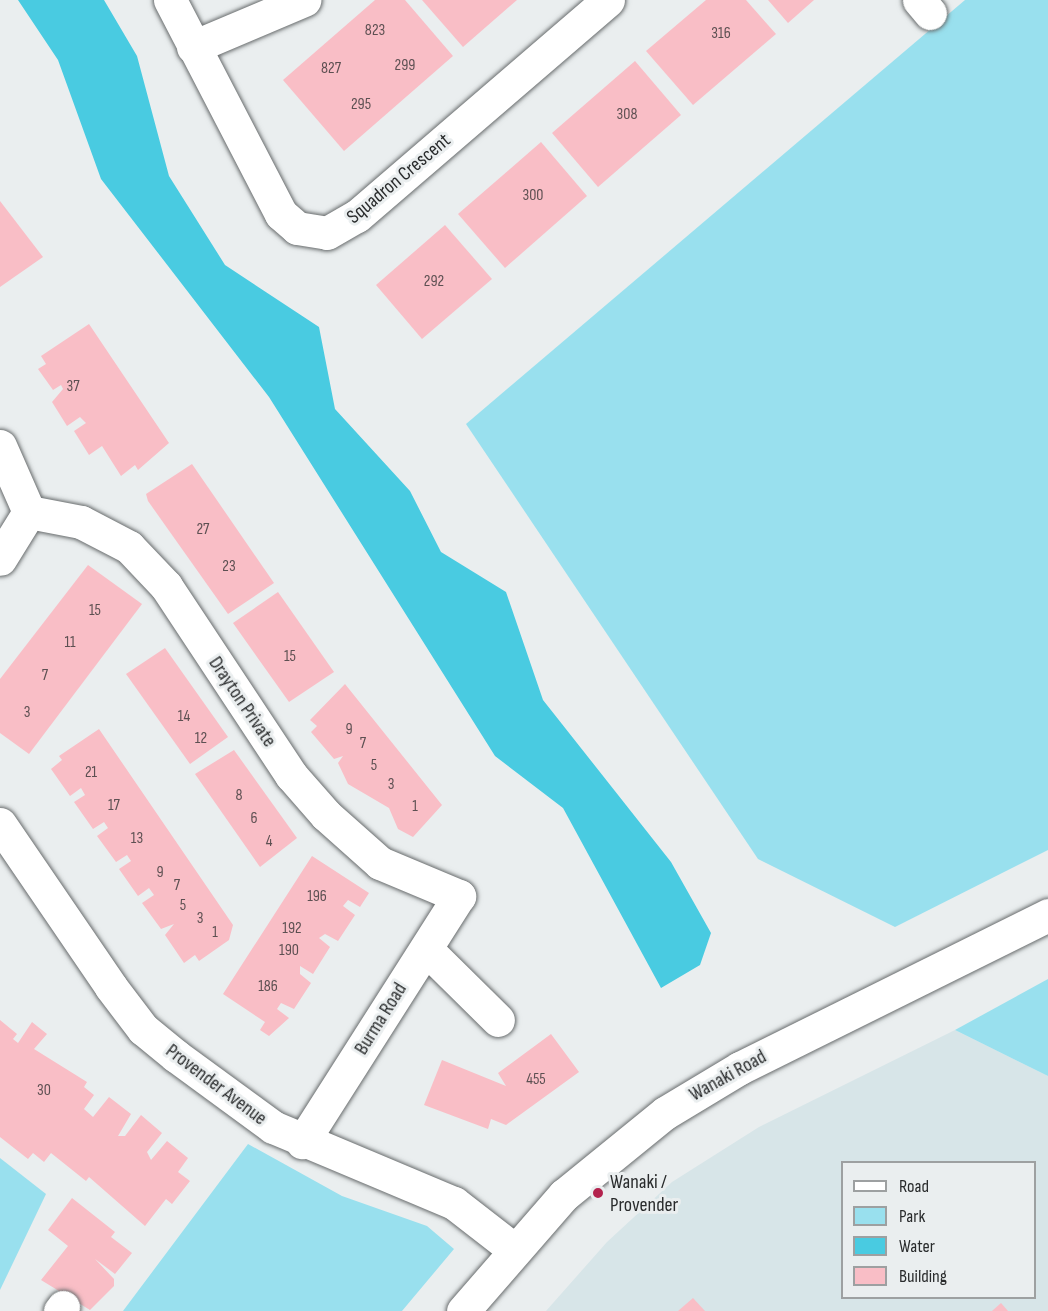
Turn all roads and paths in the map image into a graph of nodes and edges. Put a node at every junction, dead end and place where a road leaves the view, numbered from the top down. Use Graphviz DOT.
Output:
graph roads {
  1 [pos="170,0"];
  2 [pos="304,0"];
  3 [pos="608,0"];
  4 [pos="193,47"];
  5 [pos="0,446"];
  6 [pos="29,512"];
  7 [pos="0,559"];
  8 [pos="0,824"];
  9 [pos="459,896"];
  10 [pos="1048,915"];
  11 [pos="426,949"];
  12 [pos="498,1020"];
  13 [pos="302,1142"];
  14 [pos="513,1248"];
  15 [pos="463,1311"];
  1 -- 4 [label="street, Squadron Crescent"];
  2 -- 4 [label="street"];
  3 -- 4 [label="street, Squadron Crescent"];
  5 -- 6 [label="street"];
  6 -- 7 [label="street"];
  6 -- 9 [label="street, Drayton Private"];
  8 -- 13 [label="street, Provender Avenue"];
  9 -- 11 [label="street, Burma Road"];
  10 -- 14 [label="street, Wanaki Road"];
  11 -- 12 [label="street"];
  11 -- 13 [label="street, Burma Road"];
  13 -- 14 [label="street, Provender Avenue"];
  14 -- 15 [label="street, Wanaki Road"];
}
